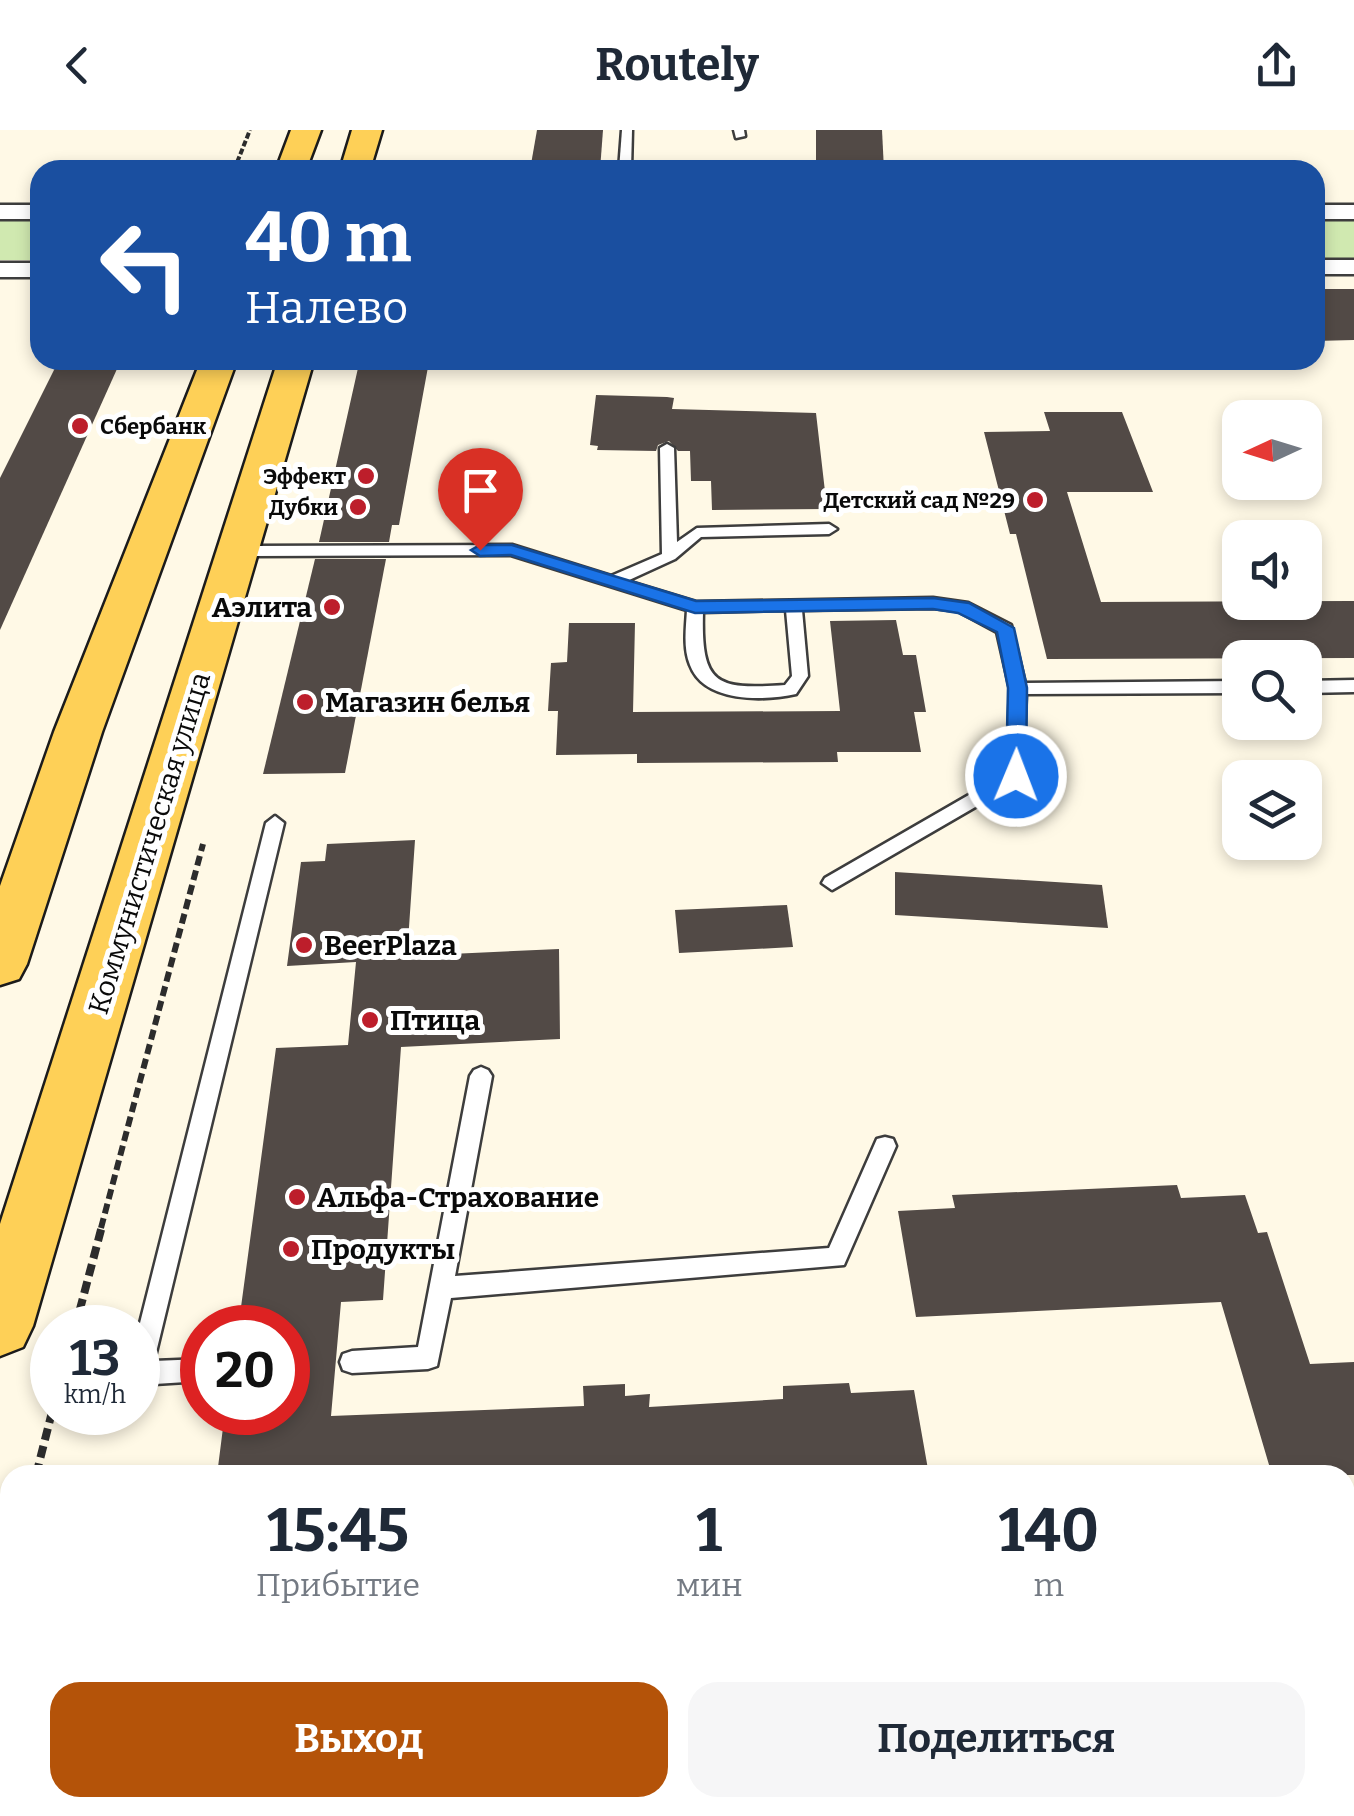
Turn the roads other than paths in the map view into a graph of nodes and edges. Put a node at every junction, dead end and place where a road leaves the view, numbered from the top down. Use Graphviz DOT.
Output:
graph roads {
  1 [pos="306,130"];
  2 [pos="367,130"];
  3 [pos="627,130"];
  4 [pos="295,160"];
  5 [pos="358,160"];
  6 [pos="626,160"];
  7 [pos="0,212"];
  8 [pos="30,212"];
  9 [pos="1325,212"];
  10 [pos="1354,212"];
  11 [pos="1325,267"];
  12 [pos="1354,267"];
  13 [pos="0,270"];
  14 [pos="30,270"];
  15 [pos="215,370"];
  16 [pos="293,370"];
  17 [pos="667,448"];
  18 [pos="830,528"];
  19 [pos="238,551"];
  20 [pos="670,556"];
  21 [pos="615,580"];
  22 [pos="792,605"];
  23 [pos="695,607"];
  24 [pos="1354,686"];
  25 [pos="1222,687"];
  26 [pos="1322,687"];
  27 [pos="1018,688"];
  28 [pos="275,823"];
  29 [pos="832,883"];
  30 [pos="0,964"];
  31 [pos="481,1076"];
  32 [pos="886,1146"];
  33 [pos="441,1288"];
  34 [pos="0,1326"];
  35 [pos="352,1362"];
  36 [pos="180,1371"];
  1 -- 4 [label="main road"];
  2 -- 5 [label="main road"];
  3 -- 6 [label="lane"];
  7 -- 8 [label="street"];
  9 -- 10 [label="street"];
  11 -- 12 [label="street"];
  13 -- 14 [label="street"];
  15 -- 30 [label="main road"];
  16 -- 19 [label="main road, Коммунистическая улица"];
  17 -- 20 [label="lane"];
  18 -- 20 [label="lane"];
  19 -- 21 [label="lane"];
  19 -- 34 [label="main road, Коммунистическая улица"];
  20 -- 21 [label="lane"];
  21 -- 23 [label="lane"];
  22 -- 23 [label="lane"];
  22 -- 23 [label="lane"];
  22 -- 27 [label="lane"];
  24 -- 26 [label="lane"];
  25 -- 27 [label="lane"];
  27 -- 29 [label="lane"];
  28 -- 36 [label="lane"];
  31 -- 33 [label="lane"];
  32 -- 33 [label="lane"];
  33 -- 35 [label="lane"];
}
